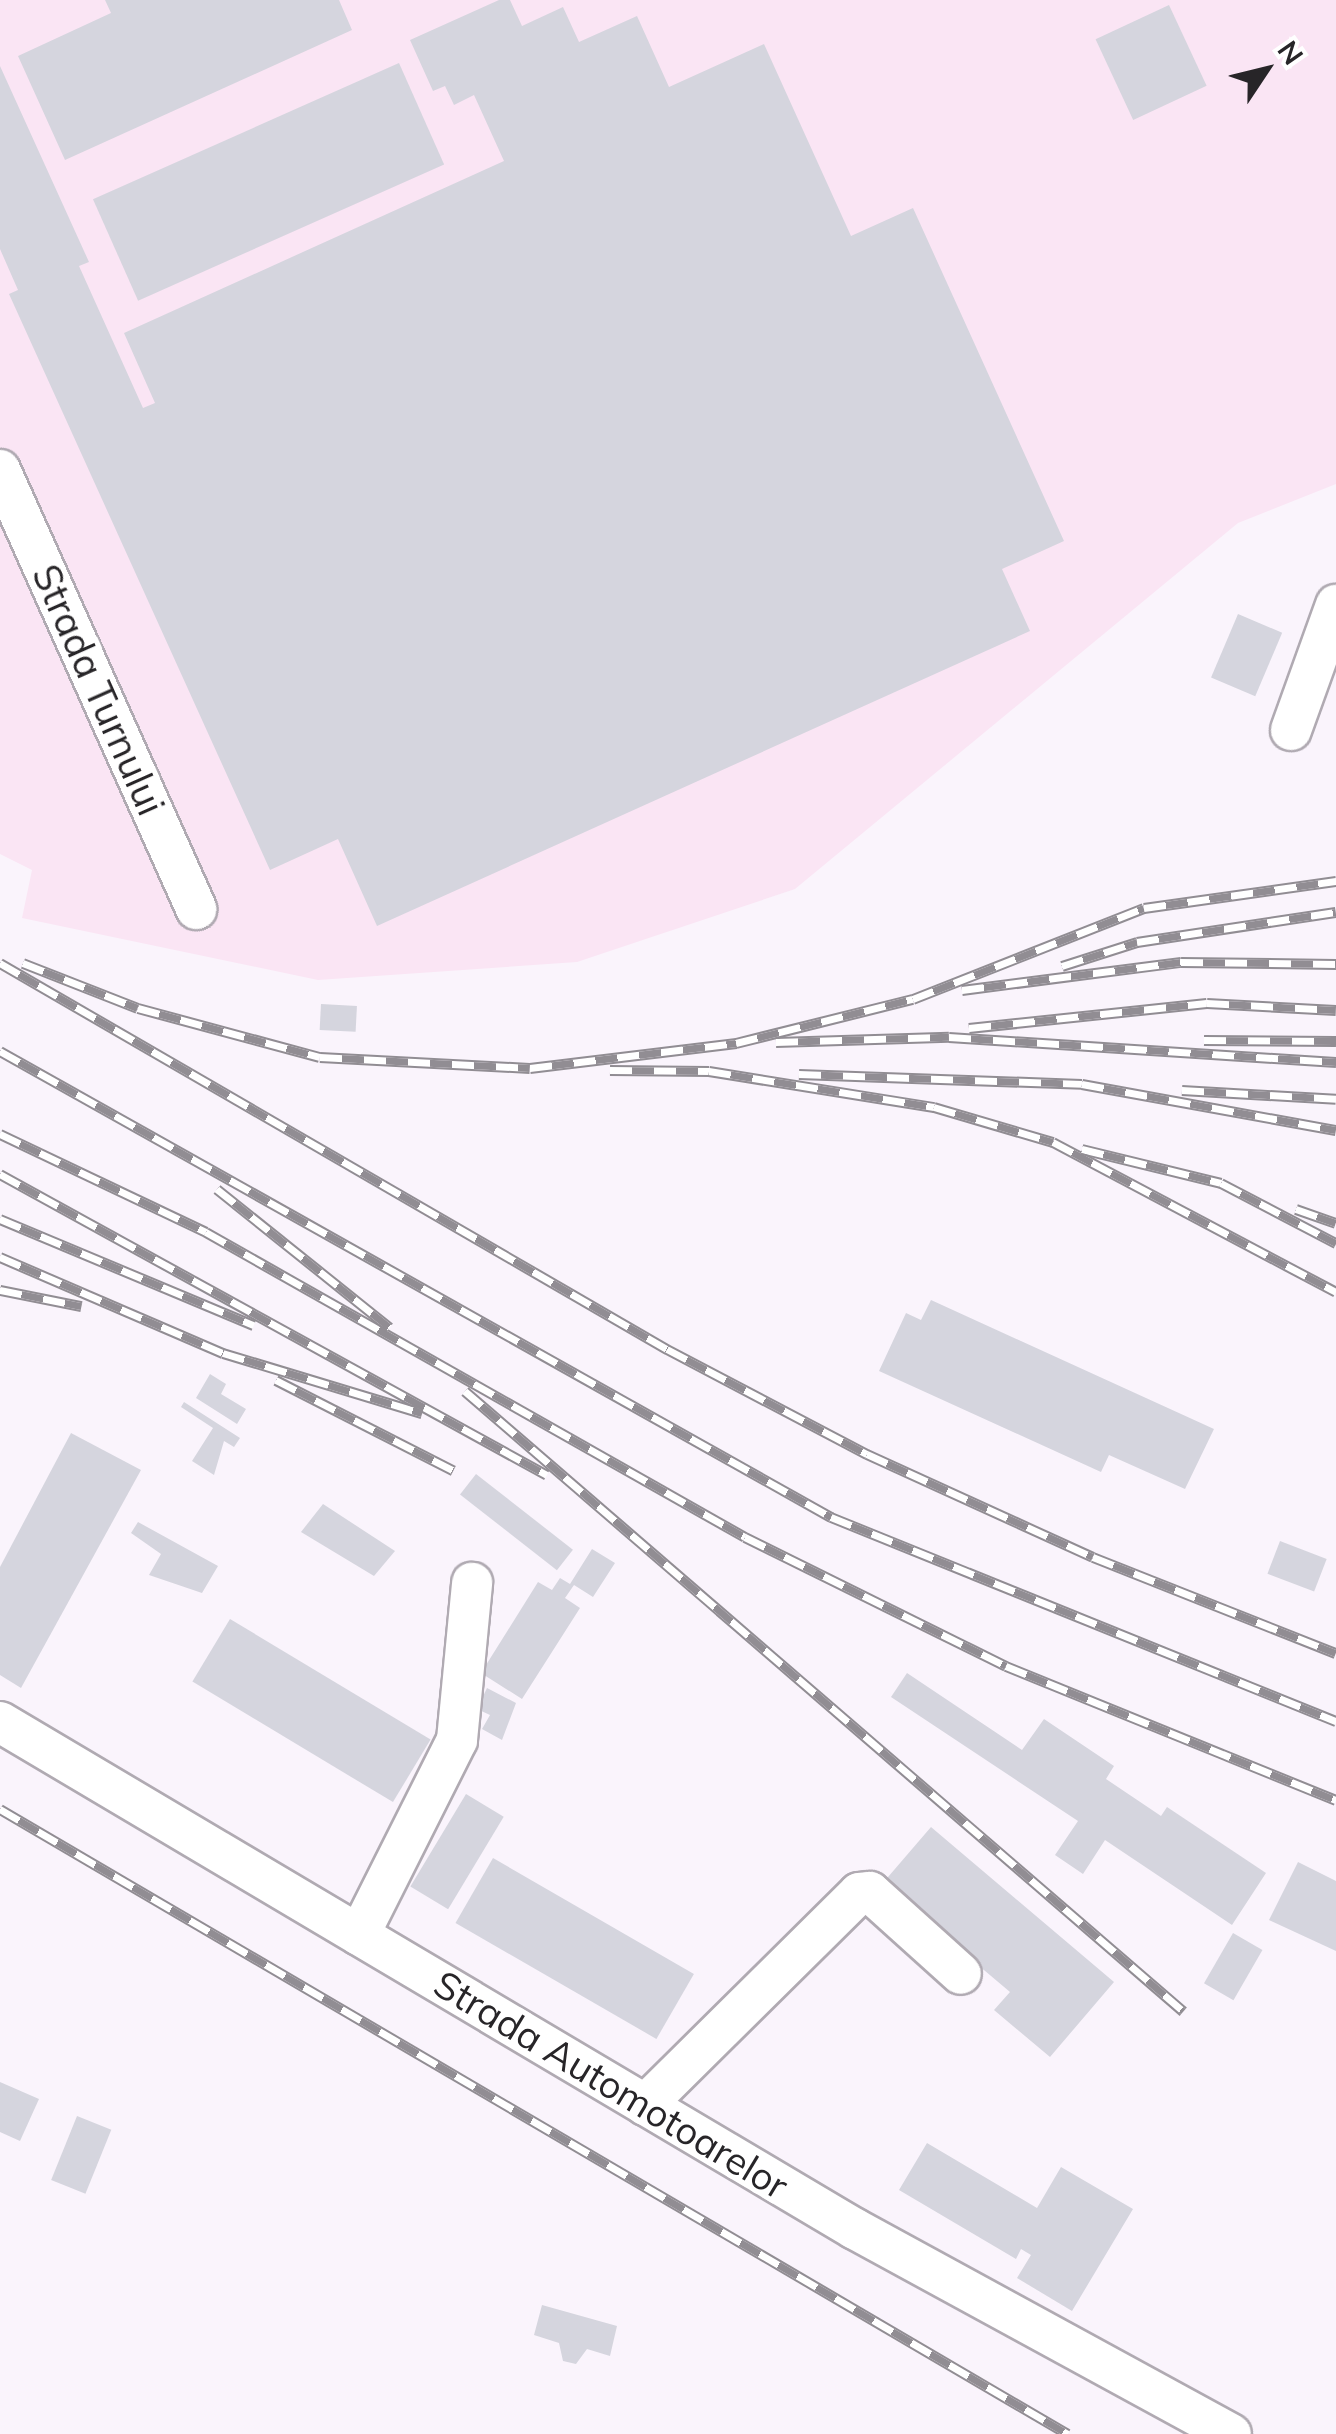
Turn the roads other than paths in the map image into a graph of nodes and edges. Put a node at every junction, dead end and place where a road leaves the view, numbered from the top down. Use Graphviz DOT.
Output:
graph roads {
  1 [pos="0,470"];
  2 [pos="1336,605"];
  3 [pos="1291,730"];
  4 [pos="196,909"];
  5 [pos="472,1583"];
  6 [pos="0,1722"];
  7 [pos="359,1935"];
  8 [pos="961,1974"];
  9 [pos="645,2105"];
  10 [pos="1230,2434"];
  1 -- 4 [label="street, Strada Turnului"];
  2 -- 3 [label="street"];
  5 -- 7 [label="street"];
  6 -- 7 [label="street, Strada Automotoarelor"];
  7 -- 9 [label="street, Strada Automotoarelor"];
  8 -- 9 [label="street"];
  9 -- 10 [label="street, Strada Automotoarelor"];
}
